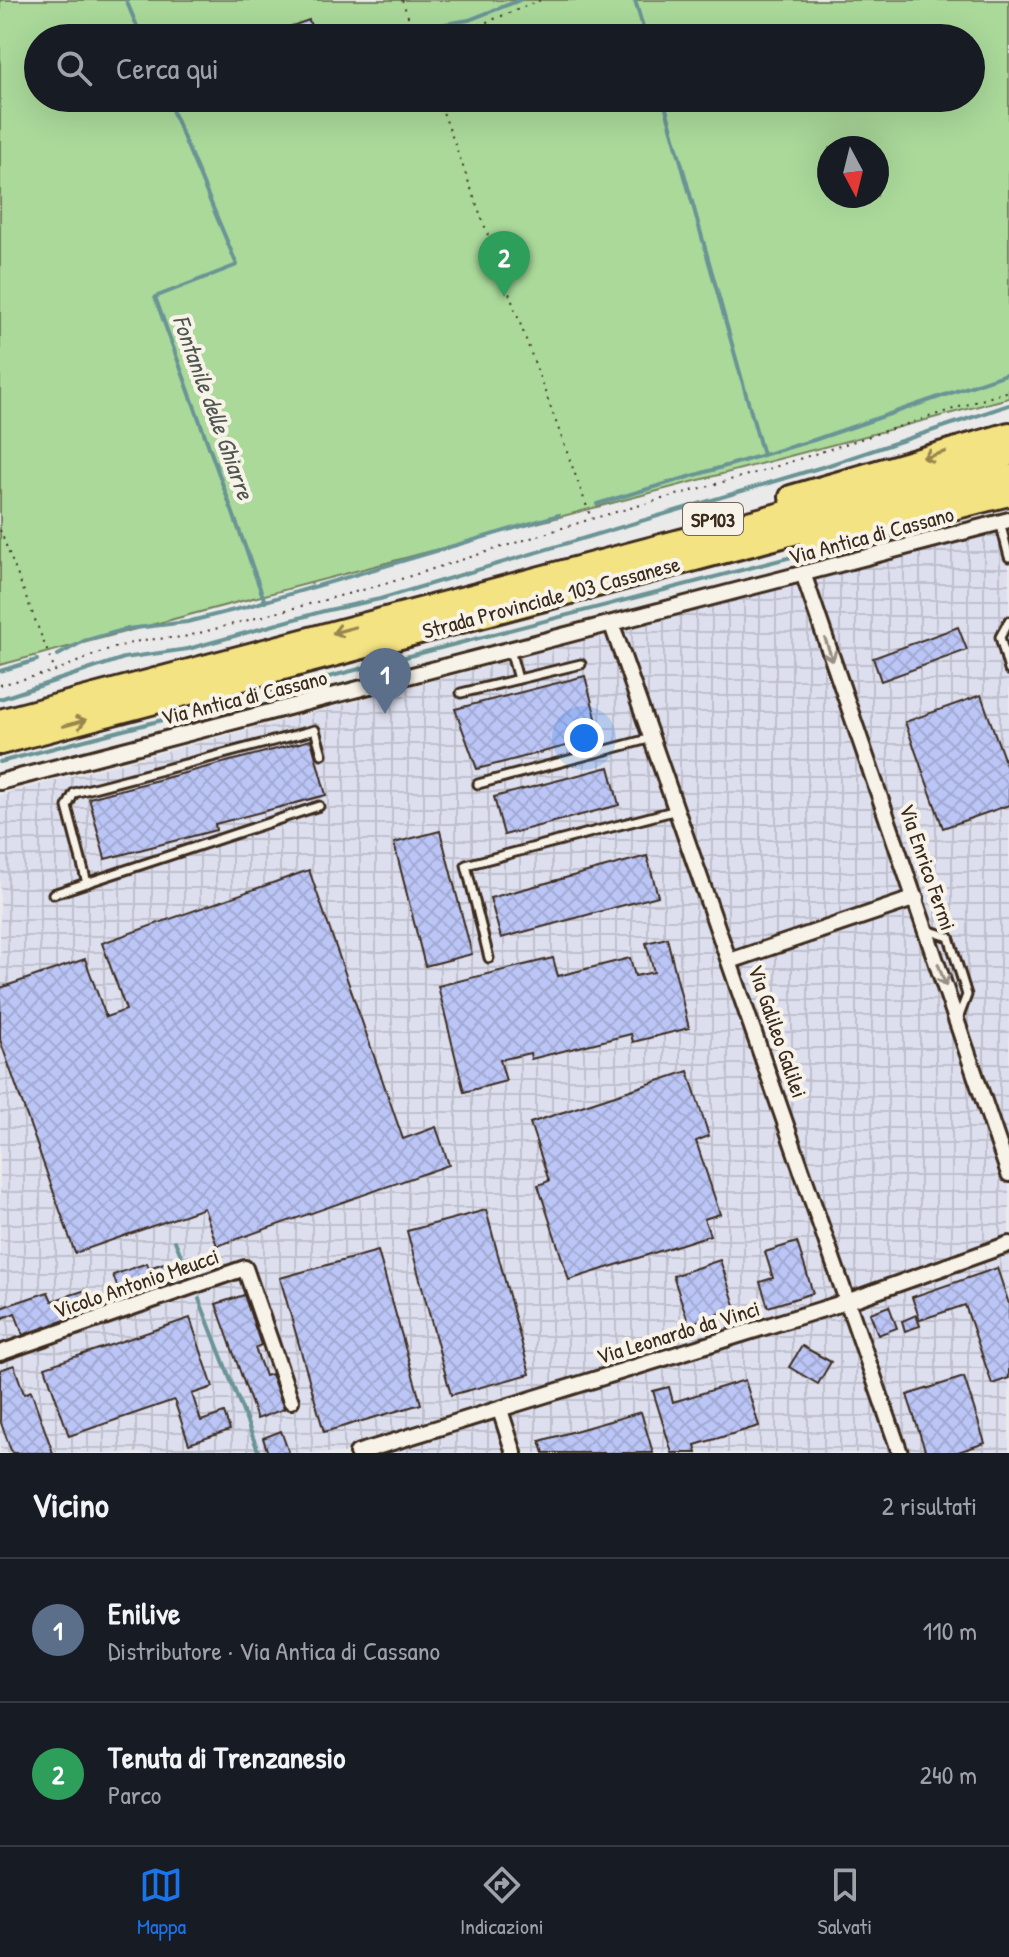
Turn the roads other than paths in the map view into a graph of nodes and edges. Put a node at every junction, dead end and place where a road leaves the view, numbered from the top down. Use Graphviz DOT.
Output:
graph roads {
  1 [pos="1009,434"];
  2 [pos="1009,454"];
  3 [pos="1009,476"];
  4 [pos="1009,494"];
  5 [pos="1004,521"];
  6 [pos="1009,557"];
  7 [pos="804,576"];
  8 [pos="420,611"];
  9 [pos="460,621"];
  10 [pos="1009,621"];
  11 [pos="612,625"];
  12 [pos="510,650"];
  13 [pos="581,664"];
  14 [pos="1009,670"];
  15 [pos="518,679"];
  16 [pos="461,693"];
  17 [pos="0,721"];
  18 [pos="652,738"];
  19 [pos="0,743"];
  20 [pos="322,754"];
  21 [pos="0,782"];
  22 [pos="478,784"];
  23 [pos="319,806"];
  24 [pos="677,810"];
  25 [pos="87,883"];
  26 [pos="53,894"];
  27 [pos="916,898"];
  28 [pos="489,958"];
  29 [pos="730,961"];
  30 [pos="1009,1174"];
  31 [pos="1009,1244"];
  32 [pos="849,1301"];
  33 [pos="0,1353"];
  34 [pos="291,1401"];
  35 [pos="500,1410"];
  36 [pos="357,1453"];
  37 [pos="514,1453"];
  38 [pos="900,1453"];
  1 -- 8 [label="highway, SP103, one-way"];
  2 -- 8 [label="highway, Strada Provinciale 103 Cassanese / SP103"];
  3 -- 9 [label="highway, Strada Provinciale 103 Cassanese / SP103"];
  4 -- 9 [label="highway, SP103"];
  5 -- 6 [label="lane"];
  5 -- 7 [label="street, Via Antica di Cassano"];
  7 -- 11 [label="street, Via Antica di Cassano"];
  7 -- 27 [label="street, Via Enrico Fermi, one-way"];
  8 -- 17 [label="highway, Strada Provinciale 103 Cassanese / SP103, one-way"];
  19 -- 9 [label="highway, Strada Provinciale 103 Cassanese / SP103, one-way"];
  10 -- 14 [label="lane"];
  11 -- 12 [label="street, Via Antica di Cassano"];
  11 -- 18 [label="street, Via Galileo Galilei"];
  12 -- 15 [label="lane"];
  12 -- 21 [label="street, Via Antica di Cassano"];
  13 -- 15 [label="lane"];
  15 -- 16 [label="lane"];
  18 -- 22 [label="lane"];
  18 -- 24 [label="street, Via Galileo Galilei"];
  20 -- 25 [label="lane"];
  23 -- 25 [label="lane"];
  24 -- 28 [label="lane"];
  24 -- 29 [label="street, Via Galileo Galilei"];
  25 -- 26 [label="lane"];
  27 -- 29 [label="street"];
  27 -- 30 [label="street, Via Enrico Fermi"];
  29 -- 32 [label="street, Via Galileo Galilei"];
  31 -- 32 [label="street, Via Leonardo da Vinci"];
  32 -- 35 [label="street, Via Leonardo da Vinci"];
  32 -- 38 [label="street, Via Galileo Galilei"];
  33 -- 34 [label="street, Vicolo Antonio Meucci"];
  35 -- 36 [label="street, Via Leonardo da Vinci"];
  35 -- 37 [label="street"];
}
